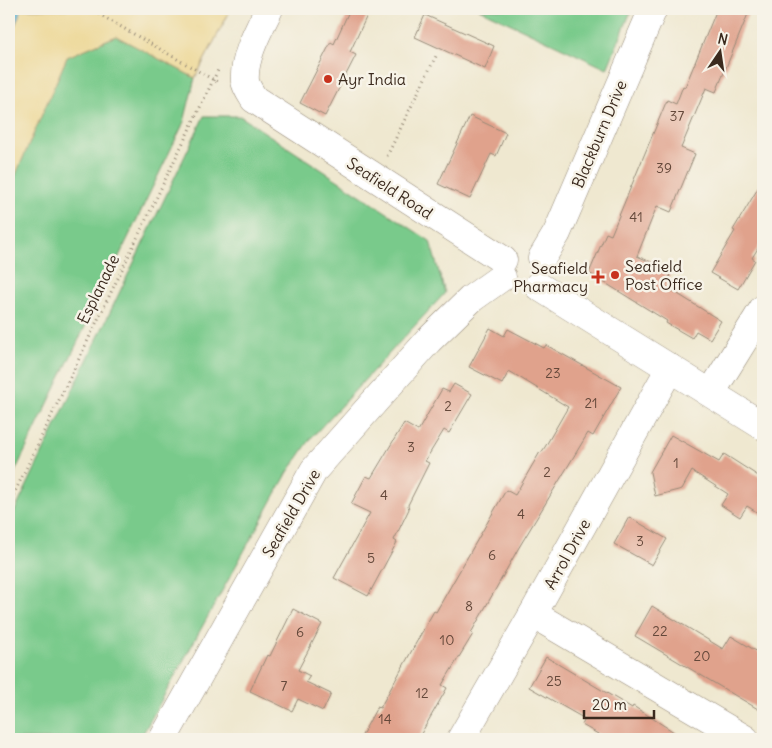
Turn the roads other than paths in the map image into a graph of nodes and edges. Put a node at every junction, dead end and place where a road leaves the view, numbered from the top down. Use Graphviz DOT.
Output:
graph roads {
  1 [pos="269,9"];
  2 [pos="653,9"];
  3 [pos="542,258"];
  4 [pos="503,268"];
  5 [pos="538,286"];
  6 [pos="763,309"];
  7 [pos="670,368"];
  8 [pos="711,393"];
  9 [pos="763,426"];
  10 [pos="533,614"];
  11 [pos="163,739"];
  12 [pos="461,739"];
  13 [pos="744,739"];
  1 -- 4 [label="street, Seafield Road"];
  2 -- 3 [label="street, Blackburn Drive"];
  3 -- 4 [label="street"];
  3 -- 5 [label="street"];
  4 -- 5 [label="street"];
  4 -- 11 [label="street, Seafield Drive"];
  5 -- 7 [label="street"];
  6 -- 8 [label="street"];
  7 -- 8 [label="street"];
  7 -- 10 [label="street, Arrol Drive"];
  8 -- 9 [label="street"];
  10 -- 12 [label="street, Arrol Drive"];
  10 -- 13 [label="street"];
}
